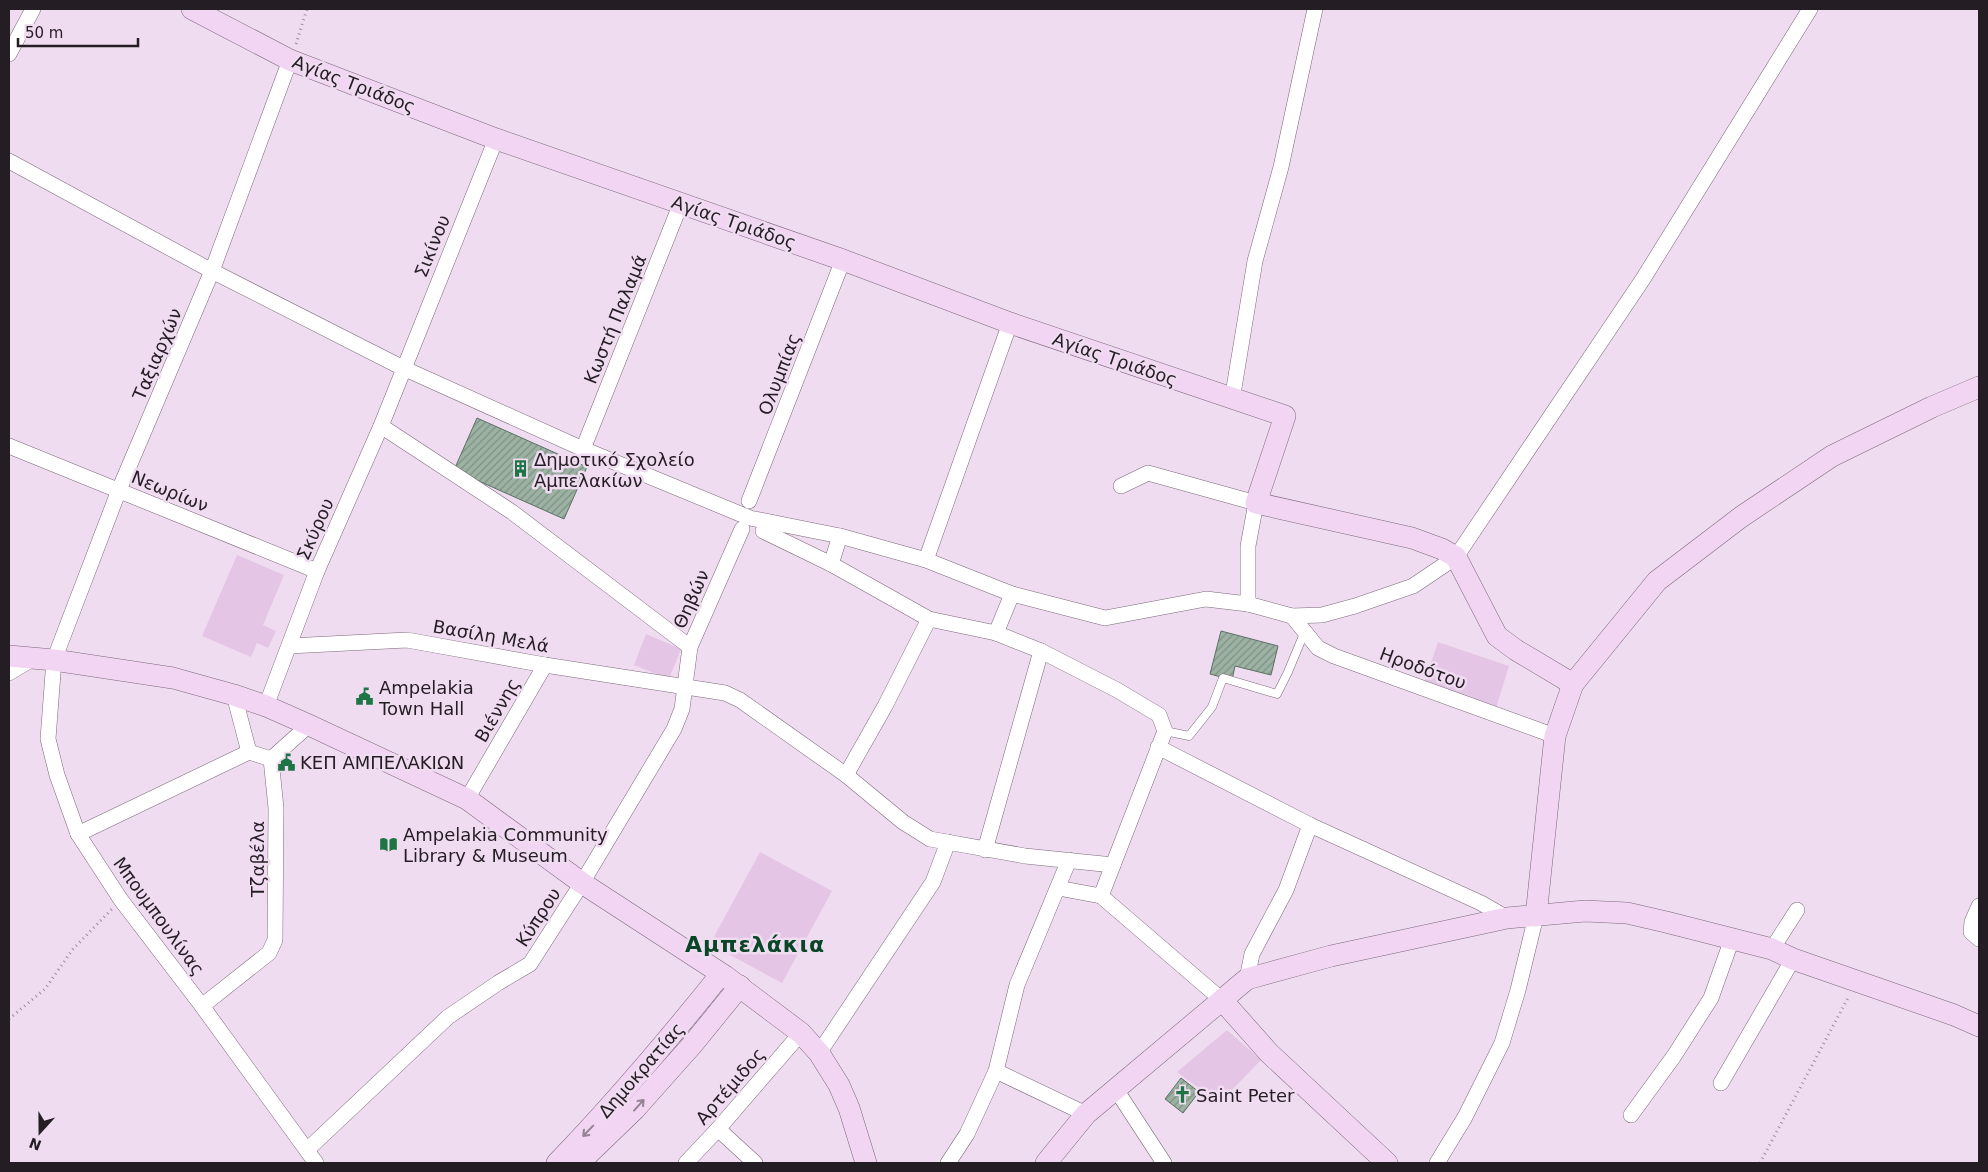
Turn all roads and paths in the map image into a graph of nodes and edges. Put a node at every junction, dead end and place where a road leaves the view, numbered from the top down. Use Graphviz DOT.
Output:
graph roads {
  1 [pos="33,9"];
  2 [pos="192,9"];
  3 [pos="307,9"];
  4 [pos="1315,9"];
  5 [pos="1810,9"];
  6 [pos="9,54"];
  7 [pos="290,60"];
  8 [pos="496,139"];
  9 [pos="9,161"];
  10 [pos="681,204"];
  11 [pos="843,260"];
  12 [pos="212,271"];
  13 [pos="1010,323"];
  14 [pos="403,368"];
  15 [pos="1979,387"];
  16 [pos="1232,400"];
  17 [pos="381,426"];
  18 [pos="9,446"];
  19 [pos="583,449"];
  20 [pos="1121,486"];
  21 [pos="119,490"];
  22 [pos="749,501"];
  23 [pos="1256,503"];
  24 [pos="742,529"];
  25 [pos="763,531"];
  26 [pos="840,536"];
  27 [pos="1456,557"];
  28 [pos="926,560"];
  29 [pos="831,564"];
  30 [pos="317,571"];
  31 [pos="1012,594"];
  32 [pos="1248,604"];
  33 [pos="1292,616"];
  34 [pos="929,619"];
  35 [pos="1305,631"];
  36 [pos="996,633"];
  37 [pos="289,646"];
  38 [pos="690,647"];
  39 [pos="1042,651"];
  40 [pos="9,656"];
  41 [pos="44,659"];
  42 [pos="545,665"];
  43 [pos="9,673"];
  44 [pos="1573,684"];
  45 [pos="685,688"];
  46 [pos="234,695"];
  47 [pos="266,706"];
  48 [pos="309,725"];
  49 [pos="1165,731"];
  50 [pos="1555,736"];
  51 [pos="1158,747"];
  52 [pos="249,752"];
  53 [pos="271,759"];
  54 [pos="846,776"];
  55 [pos="467,799"];
  56 [pos="1310,825"];
  57 [pos="78,834"];
  58 [pos="948,842"];
  59 [pos="985,850"];
  60 [pos="1069,860"];
  61 [pos="1113,865"];
  62 [pos="582,883"];
  63 [pos="1058,888"];
  64 [pos="1101,896"];
  65 [pos="121,900"];
  66 [pos="1979,906"];
  67 [pos="1797,910"];
  68 [pos="1536,916"];
  69 [pos="1507,918"];
  70 [pos="1732,939"];
  71 [pos="1979,939"];
  72 [pos="1772,949"];
  73 [pos="1793,959"];
  74 [pos="722,974"];
  75 [pos="1247,979"];
  76 [pos="1856,982"];
  77 [pos="740,986"];
  78 [pos="1222,1000"];
  79 [pos="202,1006"];
  80 [pos="9,1019"];
  81 [pos="1979,1026"];
  82 [pos="801,1033"];
  83 [pos="819,1054"];
  84 [pos="996,1071"];
  85 [pos="1721,1083"];
  86 [pos="1115,1088"];
  87 [pos="1086,1114"];
  88 [pos="1631,1115"];
  89 [pos="718,1129"];
  90 [pos="306,1150"];
  91 [pos="316,1163"];
  92 [pos="557,1163"];
  93 [pos="579,1163"];
  94 [pos="686,1163"];
  95 [pos="755,1163"];
  96 [pos="866,1163"];
  97 [pos="948,1163"];
  98 [pos="1046,1163"];
  99 [pos="1164,1163"];
  100 [pos="1387,1163"];
  101 [pos="1437,1163"];
  102 [pos="1760,1163"];
  1 -- 6 [label="street"];
  2 -- 7 [label="street, Αγίας Τριάδος"];
  3 -- 7 [label="path"];
  4 -- 16 [label="street"];
  5 -- 27 [label="street"];
  7 -- 8 [label="street, Αγίας Τριάδος"];
  7 -- 12 [label="street, Ταξιαρχών"];
  8 -- 10 [label="street, Αγίας Τριάδος"];
  8 -- 14 [label="street, Σικίνου"];
  9 -- 12 [label="street"];
  10 -- 11 [label="street, Αγίας Τριάδος"];
  10 -- 19 [label="street, Κωστή Παλαμά"];
  11 -- 13 [label="street, Αγίας Τριάδος"];
  11 -- 22 [label="street, Ολυμπίας"];
  12 -- 14 [label="street"];
  12 -- 21 [label="street, Ταξιαρχών"];
  13 -- 16 [label="street, Αγίας Τριάδος"];
  13 -- 28 [label="street"];
  14 -- 17 [label="street, Σκύρου"];
  14 -- 19 [label="street"];
  15 -- 44 [label="street"];
  16 -- 23 [label="street, Αγίας Τριάδος"];
  17 -- 30 [label="street, Σκύρου"];
  17 -- 38 [label="street"];
  18 -- 21 [label="street, Νεωρίων"];
  19 -- 26 [label="street"];
  20 -- 23 [label="street"];
  21 -- 30 [label="street, Νεωρίων"];
  21 -- 41 [label="street, Ταξιαρχών"];
  23 -- 27 [label="street"];
  23 -- 32 [label="street"];
  24 -- 38 [label="street, Θηβών"];
  25 -- 29 [label="street"];
  26 -- 28 [label="street"];
  26 -- 29 [label="street"];
  27 -- 33 [label="street"];
  27 -- 44 [label="street"];
  28 -- 31 [label="street"];
  29 -- 34 [label="street"];
  30 -- 37 [label="street, Σκύρου"];
  31 -- 32 [label="street"];
  31 -- 36 [label="street"];
  32 -- 33 [label="street"];
  33 -- 35 [label="street, Ηροδότου"];
  34 -- 36 [label="street"];
  34 -- 54 [label="street"];
  35 -- 49 [label="lane"];
  35 -- 50 [label="street, Ηροδότου"];
  36 -- 39 [label="street"];
  37 -- 42 [label="street, Βασίλη Μελά"];
  37 -- 47 [label="street, Σκύρου"];
  38 -- 45 [label="street, Θηβών"];
  39 -- 49 [label="street"];
  39 -- 59 [label="street"];
  40 -- 41 [label="street"];
  41 -- 43 [label="street"];
  41 -- 46 [label="street"];
  41 -- 57 [label="street, Μπουμπουλίνας"];
  42 -- 45 [label="street, Βασίλη Μελά"];
  42 -- 55 [label="street, Βιέννης"];
  44 -- 50 [label="street"];
  45 -- 54 [label="street, Βασίλη Μελά"];
  45 -- 62 [label="street, Κύπρου"];
  46 -- 47 [label="street"];
  46 -- 52 [label="street"];
  47 -- 48 [label="street"];
  48 -- 53 [label="street"];
  48 -- 55 [label="street"];
  49 -- 51 [label="street"];
  50 -- 68 [label="street"];
  51 -- 56 [label="street"];
  51 -- 61 [label="street"];
  52 -- 53 [label="street"];
  52 -- 57 [label="street"];
  53 -- 79 [label="street, Τζαβέλα"];
  54 -- 58 [label="street, Βασίλη Μελά"];
  55 -- 62 [label="street"];
  56 -- 69 [label="street"];
  56 -- 75 [label="street"];
  57 -- 65 [label="street, Μπουμπουλίνας"];
  58 -- 59 [label="street, Βασίλη Μελά"];
  58 -- 83 [label="street"];
  59 -- 60 [label="street, Βασίλη Μελά"];
  60 -- 61 [label="street, Βασίλη Μελά"];
  60 -- 63 [label="street"];
  61 -- 64 [label="street"];
  62 -- 74 [label="street"];
  62 -- 90 [label="street, Κύπρου"];
  63 -- 64 [label="street"];
  63 -- 84 [label="street"];
  64 -- 78 [label="street"];
  65 -- 79 [label="street, Μπουμπουλίνας"];
  65 -- 80 [label="path"];
  66 -- 71 [label="street"];
  67 -- 72 [label="street"];
  68 -- 69 [label="street"];
  68 -- 70 [label="street"];
  68 -- 101 [label="street"];
  69 -- 75 [label="street"];
  70 -- 72 [label="street"];
  70 -- 88 [label="street"];
  72 -- 73 [label="street"];
  73 -- 76 [label="street"];
  73 -- 85 [label="street"];
  74 -- 77 [label="street"];
  74 -- 92 [label="street, Δημοκρατίας, one-way"];
  75 -- 78 [label="street"];
  76 -- 81 [label="street"];
  76 -- 102 [label="path"];
  77 -- 82 [label="street"];
  93 -- 77 [label="street, Δημοκρατίας, one-way"];
  78 -- 86 [label="street"];
  78 -- 100 [label="street"];
  79 -- 90 [label="street, Μπουμπουλίνας"];
  82 -- 83 [label="street"];
  82 -- 89 [label="street, Αρτέμιδος"];
  83 -- 96 [label="street"];
  84 -- 87 [label="street"];
  84 -- 97 [label="street"];
  86 -- 87 [label="street"];
  86 -- 99 [label="street"];
  87 -- 98 [label="street"];
  89 -- 94 [label="street, Αρτέμιδος"];
  89 -- 95 [label="street"];
  90 -- 91 [label="street, Μπουμπουλίνας"];
}
